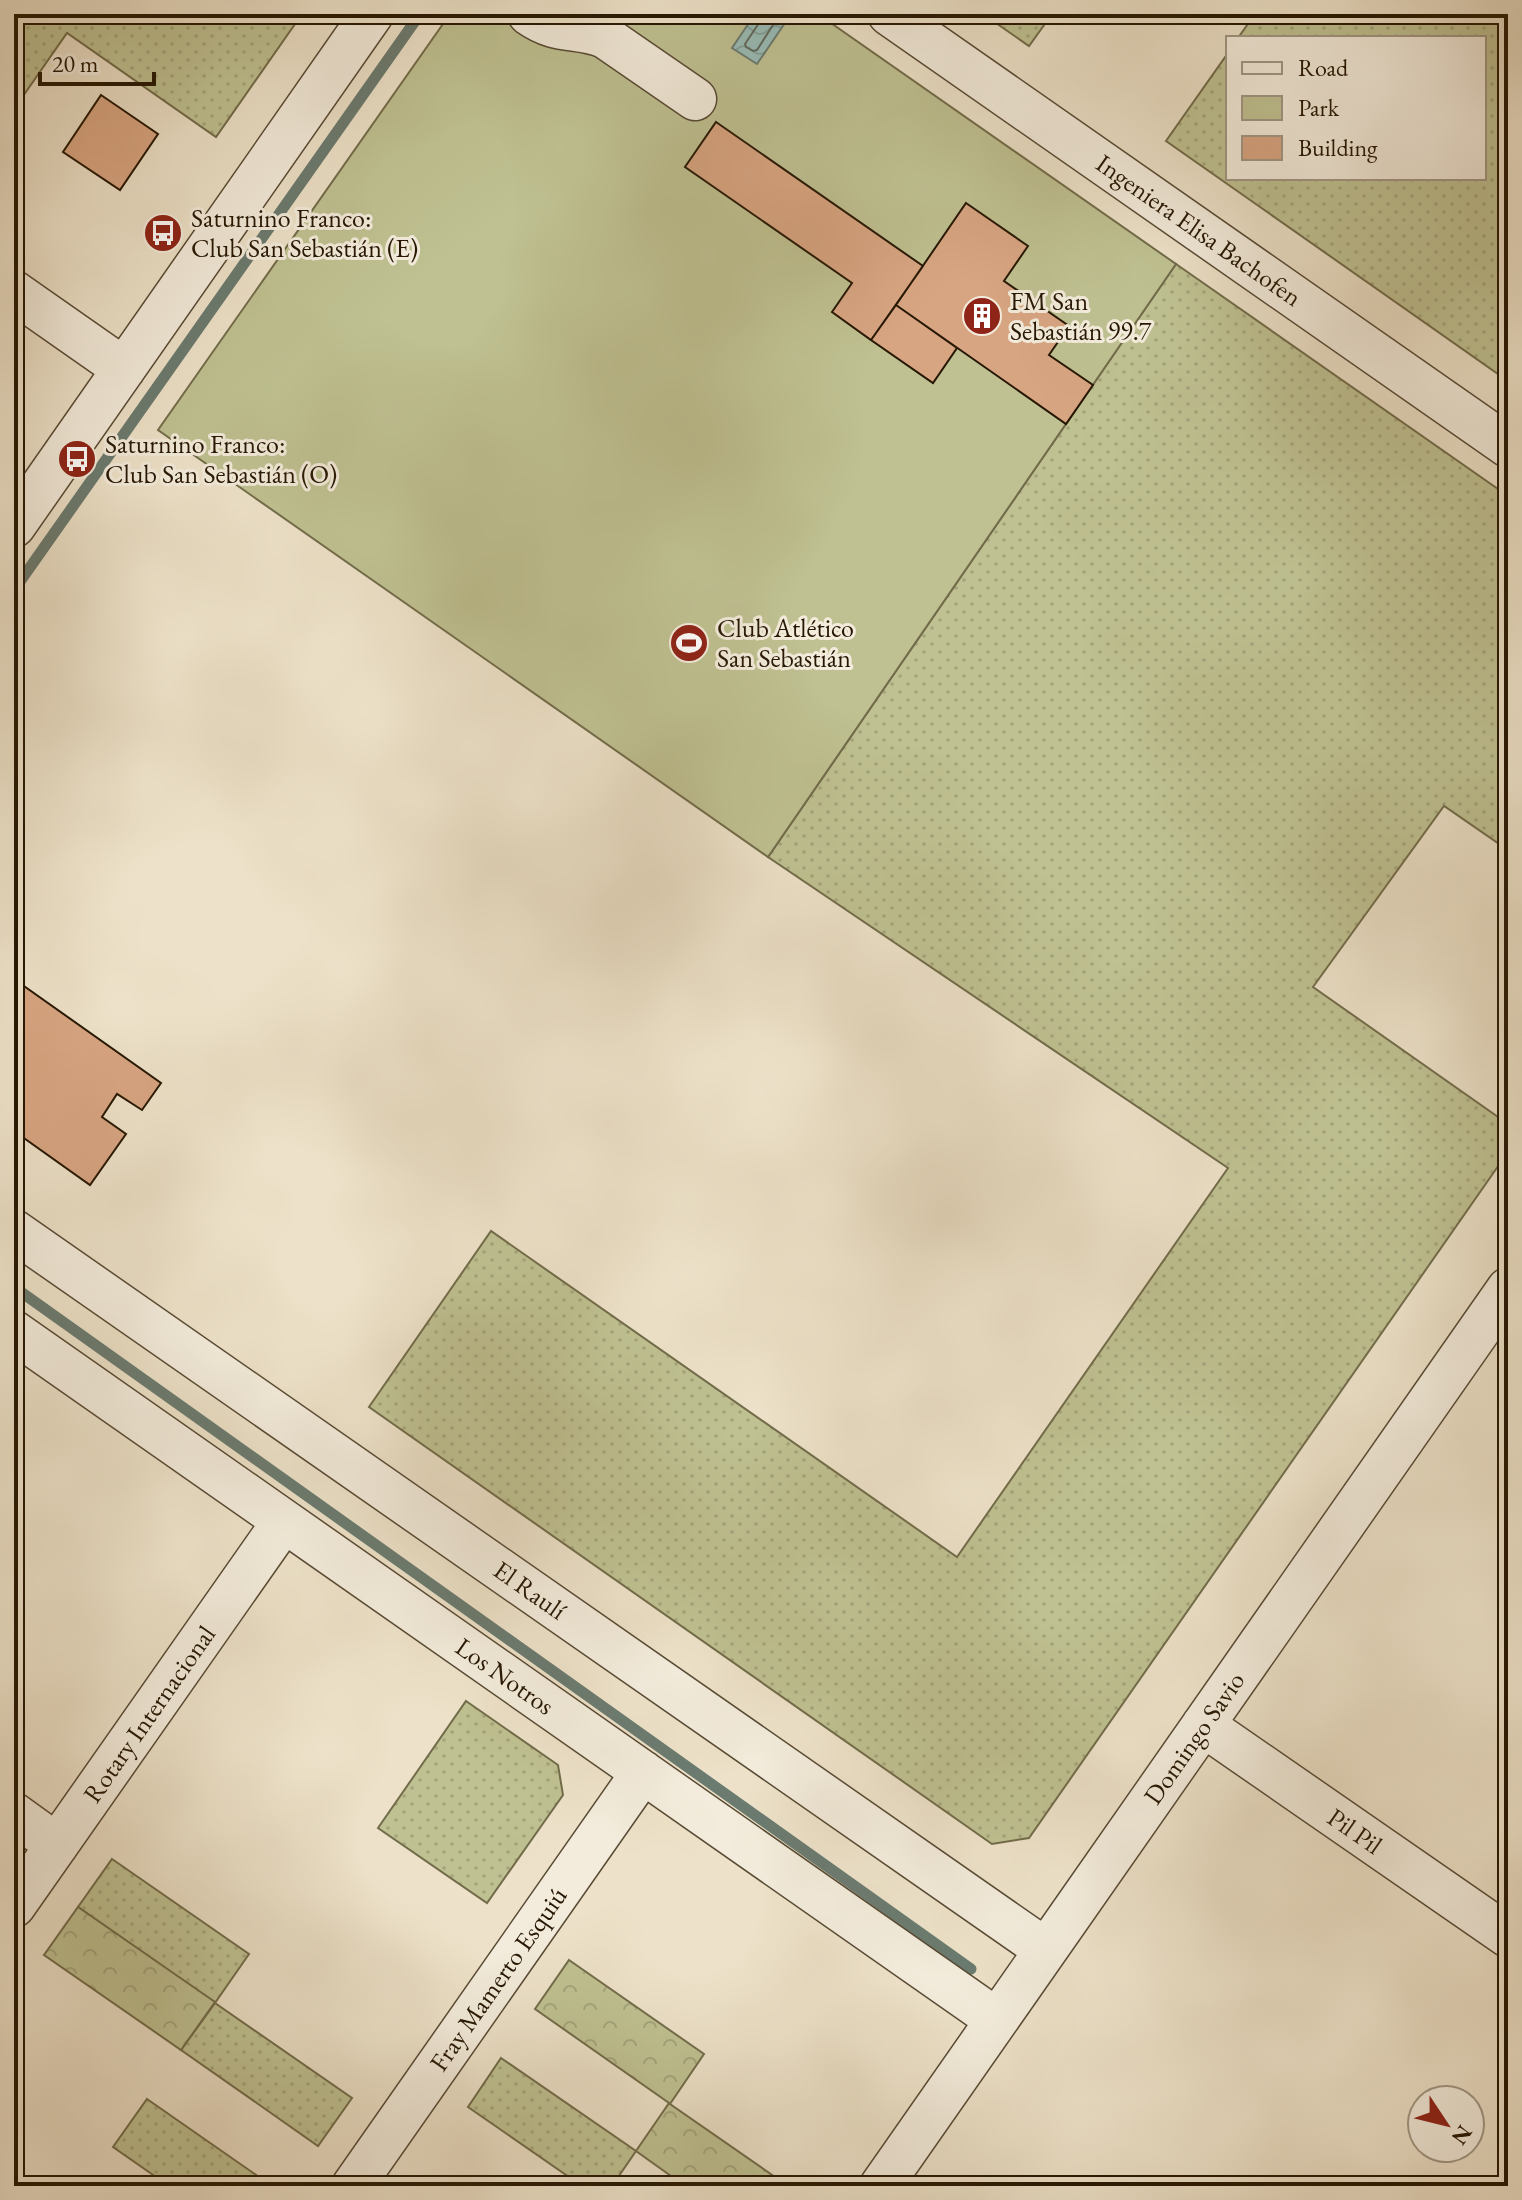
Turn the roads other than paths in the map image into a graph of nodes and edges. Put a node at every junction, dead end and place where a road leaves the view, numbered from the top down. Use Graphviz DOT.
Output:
graph roads {
  1 [pos="372,14"];
  2 [pos="529,14"];
  3 [pos="889,14"];
  4 [pos="695,99"];
  5 [pos="14,292"];
  6 [pos="124,369"];
  7 [pos="1508,446"];
  8 [pos="14,526"];
  9 [pos="14,1231"];
  10 [pos="1508,1289"];
  11 [pos="14,1332"];
  12 [pos="284,1521"];
  13 [pos="1203,1725"];
  14 [pos="643,1772"];
  15 [pos="14,1814"];
  16 [pos="57,1845"];
  17 [pos="14,1906"];
  18 [pos="1508,1936"];
  19 [pos="1046,1950"];
  20 [pos="997,2020"];
  21 [pos="353,2186"];
  22 [pos="881,2186"];
  1 -- 6 [label="street"];
  2 -- 4 [label="street"];
  3 -- 7 [label="street, Ingeniera Elisa Bachofen"];
  5 -- 6 [label="street"];
  6 -- 8 [label="street"];
  9 -- 19 [label="street, El Raulí"];
  10 -- 13 [label="street, Domingo Savio"];
  11 -- 12 [label="street, Los Notros"];
  12 -- 14 [label="street, Los Notros"];
  12 -- 16 [label="street, Rotary Internacional"];
  13 -- 18 [label="street, Pil Pil"];
  13 -- 19 [label="street, Domingo Savio"];
  14 -- 20 [label="street, Los Notros"];
  14 -- 21 [label="street, Fray Mamerto Esquiú"];
  15 -- 16 [label="street"];
  16 -- 17 [label="street, Rotary Internacional"];
  19 -- 20 [label="street, Domingo Savio"];
  20 -- 22 [label="street, Domingo Savio"];
}
